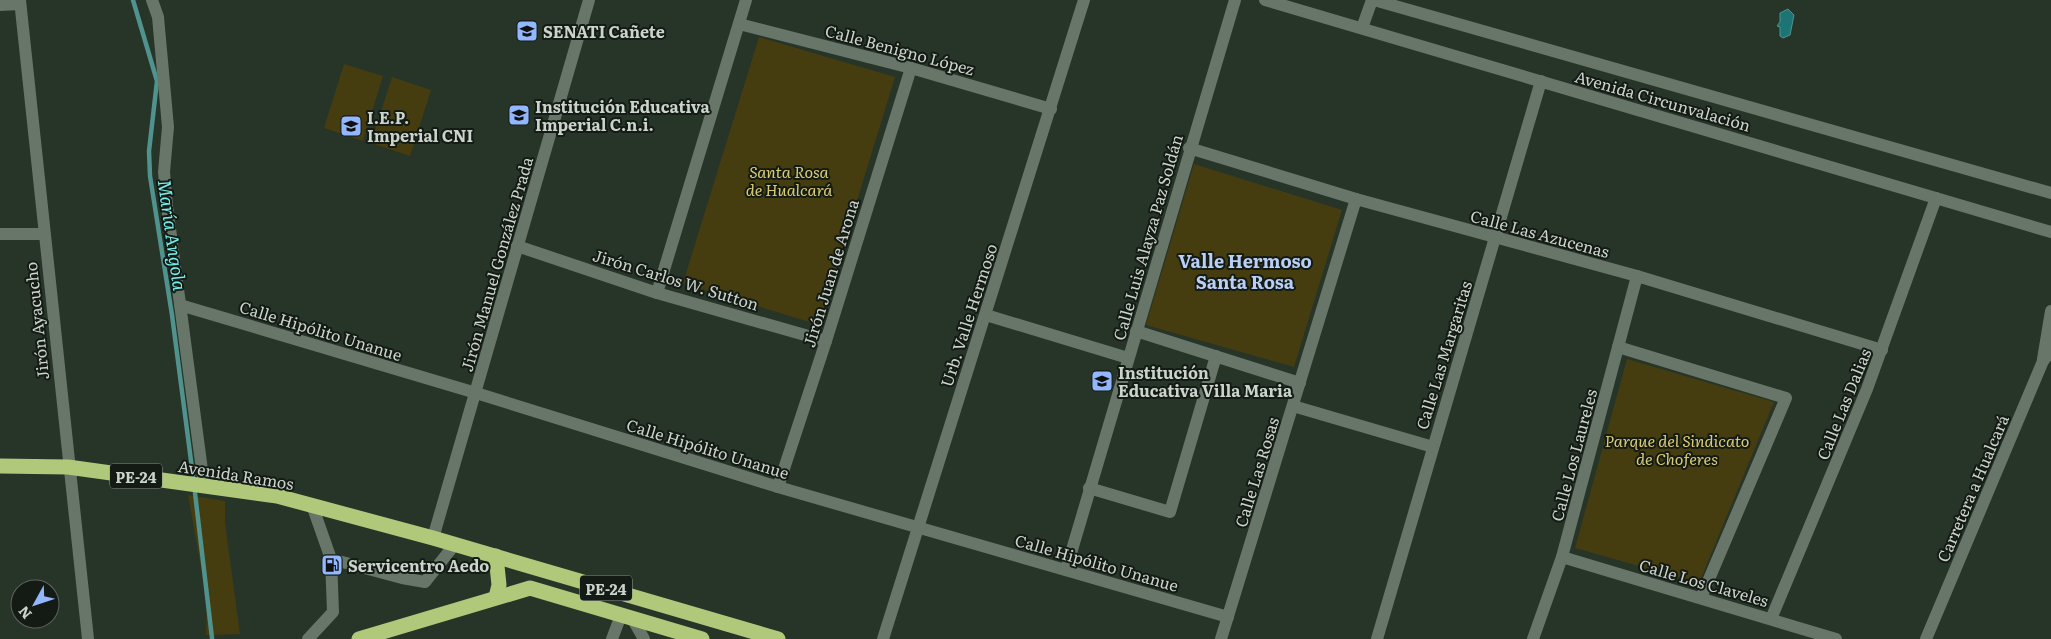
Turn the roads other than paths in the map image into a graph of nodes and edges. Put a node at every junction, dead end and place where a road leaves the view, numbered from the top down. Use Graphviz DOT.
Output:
graph roads {
  1 [pos="152,0"];
  2 [pos="589,0"];
  3 [pos="746,0"];
  4 [pos="1084,0"];
  5 [pos="1235,0"];
  6 [pos="1265,0"];
  7 [pos="1373,0"];
  8 [pos="20,2"];
  9 [pos="0,5"];
  10 [pos="739,24"];
  11 [pos="1362,28"];
  12 [pos="911,68"];
  13 [pos="1541,81"];
  14 [pos="1051,109"];
  15 [pos="1189,148"];
  16 [pos="2051,192"];
  17 [pos="1936,198"];
  18 [pos="1356,199"];
  19 [pos="2051,232"];
  20 [pos="0,234"];
  21 [pos="43,234"];
  22 [pos="1495,237"];
  23 [pos="517,246"];
  24 [pos="1637,276"];
  25 [pos="657,292"];
  26 [pos="180,305"];
  27 [pos="2051,311"];
  28 [pos="986,315"];
  29 [pos="1136,331"];
  30 [pos="826,341"];
  31 [pos="1618,347"];
  32 [pos="1882,350"];
  33 [pos="2051,351"];
  34 [pos="1216,356"];
  35 [pos="1128,358"];
  36 [pos="2043,361"];
  37 [pos="1300,383"];
  38 [pos="476,393"];
  39 [pos="1293,406"];
  40 [pos="1433,447"];
  41 [pos="0,466"];
  42 [pos="68,467"];
  43 [pos="204,485"];
  44 [pos="778,487"];
  45 [pos="1090,488"];
  46 [pos="312,505"];
  47 [pos="917,528"];
  48 [pos="433,538"];
  49 [pos="455,544"];
  50 [pos="496,556"];
  51 [pos="1562,557"];
  52 [pos="331,559"];
  53 [pos="1066,570"];
  54 [pos="496,597"];
  55 [pos="1701,598"];
  56 [pos="626,617"];
  57 [pos="1228,617"];
  58 [pos="1771,619"];
  59 [pos="88,639"];
  60 [pos="308,639"];
  61 [pos="359,639"];
  62 [pos="612,639"];
  63 [pos="644,639"];
  64 [pos="702,639"];
  65 [pos="778,639"];
  66 [pos="882,639"];
  67 [pos="1221,639"];
  68 [pos="1377,639"];
  69 [pos="1533,639"];
  70 [pos="1836,639"];
  71 [pos="1926,639"];
  1 -- 26 [label="street"];
  2 -- 23 [label="street, Jirón Manuel González Prada"];
  3 -- 10 [label="street"];
  4 -- 14 [label="street, Urb. Valle Hermoso"];
  5 -- 15 [label="street, Calle Luis Alayza Paz Soldán"];
  6 -- 11 [label="street, Avenida Circunvalación"];
  7 -- 11 [label="street"];
  7 -- 16 [label="street, Avenida Circunvalación"];
  8 -- 9 [label="street"];
  8 -- 21 [label="street, Jirón Ayacucho"];
  10 -- 12 [label="street, Calle Benigno López"];
  10 -- 25 [label="street"];
  11 -- 13 [label="street, Avenida Circunvalación"];
  12 -- 14 [label="street, Calle Benigno López"];
  12 -- 30 [label="street, Jirón Juan de Arona"];
  13 -- 17 [label="street, Avenida Circunvalación"];
  13 -- 22 [label="street, Calle Las Margaritas"];
  14 -- 28 [label="street, Urb. Valle Hermoso"];
  15 -- 18 [label="street, Calle Las Azucenas"];
  15 -- 29 [label="street, Calle Luis Alayza Paz Soldán"];
  17 -- 19 [label="street, Avenida Circunvalación"];
  17 -- 32 [label="street, Calle Las Dalias"];
  18 -- 22 [label="street, Calle Las Azucenas"];
  18 -- 37 [label="street, Calle Las Rosas"];
  20 -- 21 [label="street"];
  21 -- 42 [label="street, Jirón Ayacucho"];
  22 -- 24 [label="street, Calle Las Azucenas"];
  22 -- 40 [label="street, Calle Las Margaritas"];
  23 -- 25 [label="street, Jirón Carlos W. Sutton"];
  23 -- 38 [label="street, Jirón Manuel González Prada"];
  24 -- 31 [label="street, Calle Los Laureles"];
  24 -- 32 [label="street, Calle Las Azucenas"];
  25 -- 30 [label="street, Jirón Carlos W. Sutton"];
  26 -- 38 [label="street, Calle Hipólito Unanue"];
  26 -- 43 [label="street"];
  27 -- 36 [label="street"];
  28 -- 35 [label="street"];
  28 -- 47 [label="street, Urb. Valle Hermoso"];
  29 -- 34 [label="street"];
  29 -- 35 [label="street, Calle Luis Alayza Paz Soldán"];
  30 -- 44 [label="street, Jirón Juan de Arona"];
  31 -- 51 [label="street, Calle Los Laureles"];
  31 -- 55 [label="street"];
  32 -- 58 [label="street, Calle Las Dalias"];
  33 -- 36 [label="street, Carretera a Hualcará"];
  34 -- 37 [label="street"];
  34 -- 45 [label="street"];
  35 -- 45 [label="street, Calle Luis Alayza Paz Soldán"];
  36 -- 71 [label="street, Carretera a Hualcará"];
  37 -- 39 [label="street, Calle Las Rosas"];
  38 -- 44 [label="street, Calle Hipólito Unanue"];
  38 -- 48 [label="street, Jirón Manuel González Prada"];
  39 -- 40 [label="street"];
  39 -- 57 [label="street, Calle Las Rosas"];
  40 -- 68 [label="street, Calle Las Margaritas"];
  41 -- 42 [label="highway, Avenida Ramos / PE-24"];
  42 -- 43 [label="highway, Avenida Ramos / PE-24"];
  42 -- 59 [label="street, Jirón Ayacucho"];
  43 -- 46 [label="highway, Avenida Ramos / PE-24"];
  44 -- 47 [label="street, Calle Hipólito Unanue"];
  45 -- 53 [label="street, Calle Luis Alayza Paz Soldán"];
  46 -- 48 [label="highway, Avenida Ramos / PE-24"];
  46 -- 52 [label="street"];
  47 -- 53 [label="street, Calle Hipólito Unanue"];
  47 -- 66 [label="street, Urb. Valle Hermoso"];
  48 -- 49 [label="highway, PE-24"];
  49 -- 50 [label="highway, PE-24"];
  49 -- 52 [label="street"];
  50 -- 54 [label="highway"];
  50 -- 65 [label="highway, PE-24"];
  51 -- 55 [label="street, Calle Los Claveles"];
  51 -- 69 [label="street, Calle Los Laureles"];
  52 -- 60 [label="street"];
  53 -- 57 [label="street, Calle Hipólito Unanue"];
  54 -- 56 [label="highway, PE-24"];
  54 -- 61 [label="highway, PE-24"];
  55 -- 58 [label="street, Calle Los Claveles"];
  56 -- 62 [label="street"];
  56 -- 63 [label="street"];
  56 -- 64 [label="highway, PE-24"];
  57 -- 67 [label="street, Calle Las Rosas"];
  58 -- 70 [label="street, Calle Los Claveles"];
}
